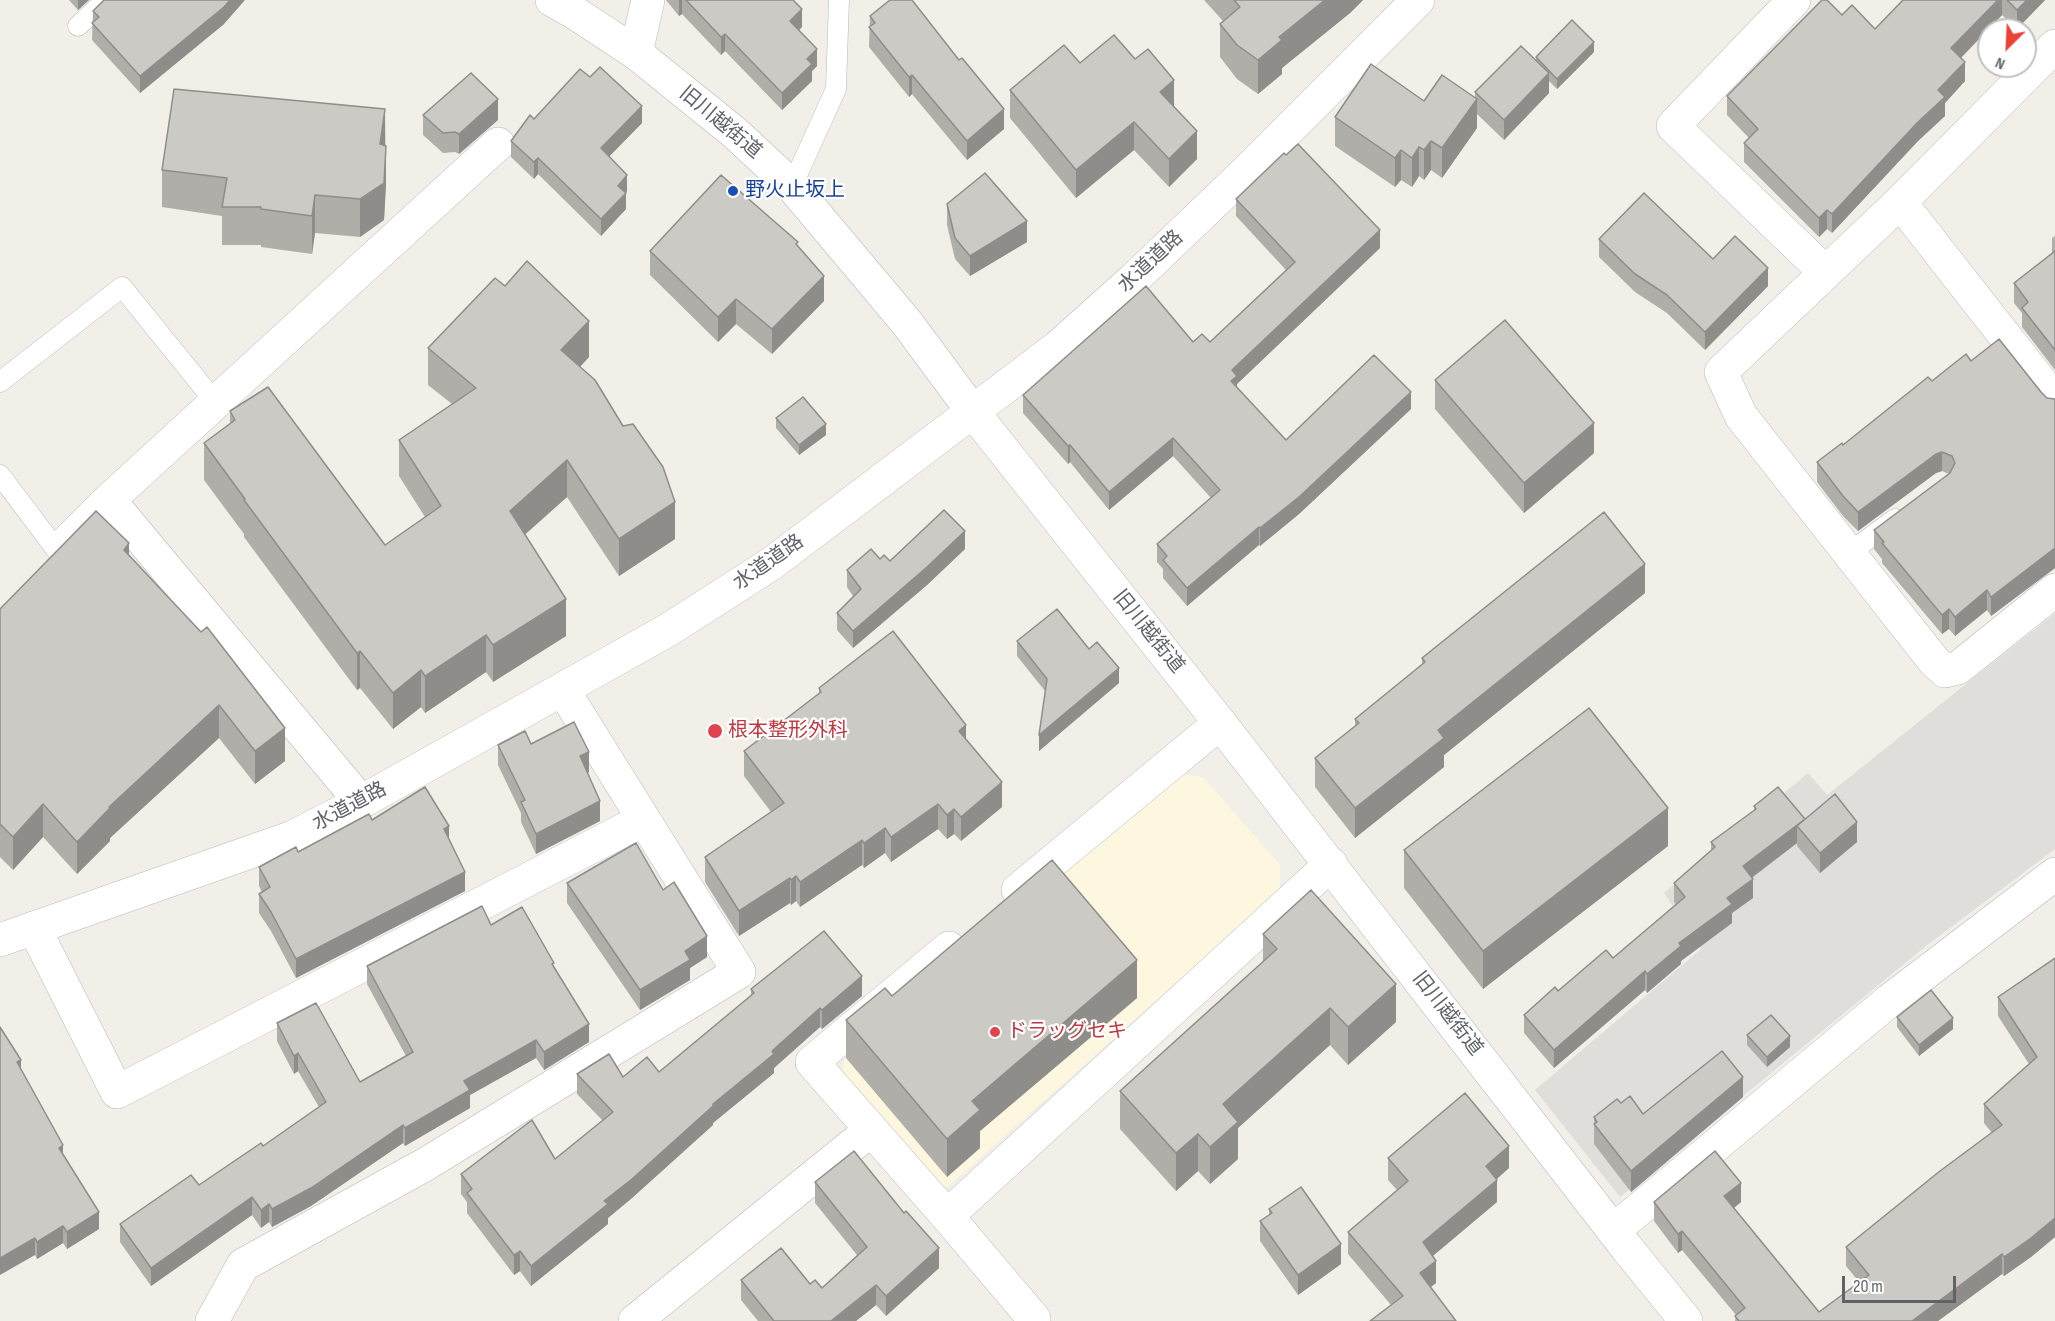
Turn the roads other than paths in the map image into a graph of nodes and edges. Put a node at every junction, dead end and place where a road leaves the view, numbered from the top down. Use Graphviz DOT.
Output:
graph roads {
  1 [pos="106,0"];
  2 [pos="552,0"];
  3 [pos="648,0"];
  4 [pos="839,0"];
  5 [pos="1418,0"];
  6 [pos="1794,0"];
  7 [pos="78,26"];
  8 [pos="2055,46"];
  9 [pos="636,53"];
  10 [pos="498,144"];
  11 [pos="792,186"];
  12 [pos="1900,202"];
  13 [pos="1825,272"];
  14 [pos="0,382"];
  15 [pos="2055,400"];
  16 [pos="216,402"];
  17 [pos="973,412"];
  18 [pos="0,475"];
  19 [pos="109,500"];
  20 [pos="1905,511"];
  21 [pos="1849,553"];
  22 [pos="48,562"];
  23 [pos="2055,590"];
  24 [pos="563,690"];
  25 [pos="1220,723"];
  26 [pos="361,802"];
  27 [pos="643,820"];
  28 [pos="1331,864"];
  29 [pos="2055,874"];
  30 [pos="34,928"];
  31 [pos="0,940"];
  32 [pos="871,1130"];
  33 [pos="947,1216"];
  34 [pos="1614,1230"];
  35 [pos="212,1321"];
  36 [pos="635,1321"];
  37 [pos="1032,1321"];
  38 [pos="1686,1321"];
  1 -- 7 [label="lane"];
  2 -- 9 [label="street, 旧川越街道"];
  3 -- 9 [label="street"];
  4 -- 11 [label="lane"];
  5 -- 17 [label="street, 水道道路"];
  6 -- 13 [label="street"];
  8 -- 12 [label="street"];
  9 -- 11 [label="street, 旧川越街道"];
  10 -- 16 [label="street"];
  11 -- 17 [label="street, 旧川越街道"];
  12 -- 13 [label="street"];
  12 -- 15 [label="street"];
  13 -- 21 [label="street"];
  14 -- 16 [label="lane"];
  16 -- 19 [label="street"];
  17 -- 24 [label="street, 水道道路"];
  17 -- 25 [label="street, 旧川越街道"];
  18 -- 22 [label="lane"];
  19 -- 22 [label="street"];
  19 -- 26 [label="street"];
  20 -- 21 [label="lane"];
  21 -- 23 [label="street"];
  24 -- 26 [label="street, 水道道路"];
  24 -- 27 [label="street"];
  25 -- 28 [label="street, 旧川越街道"];
  25 -- 32 [label="street"];
  26 -- 30 [label="street, 水道道路"];
  27 -- 30 [label="street"];
  27 -- 35 [label="street"];
  28 -- 33 [label="street"];
  28 -- 34 [label="street, 旧川越街道"];
  29 -- 34 [label="street"];
  30 -- 31 [label="street, 水道道路"];
  32 -- 33 [label="street"];
  32 -- 36 [label="street"];
  33 -- 37 [label="street"];
  34 -- 38 [label="street, 旧川越街道"];
}
